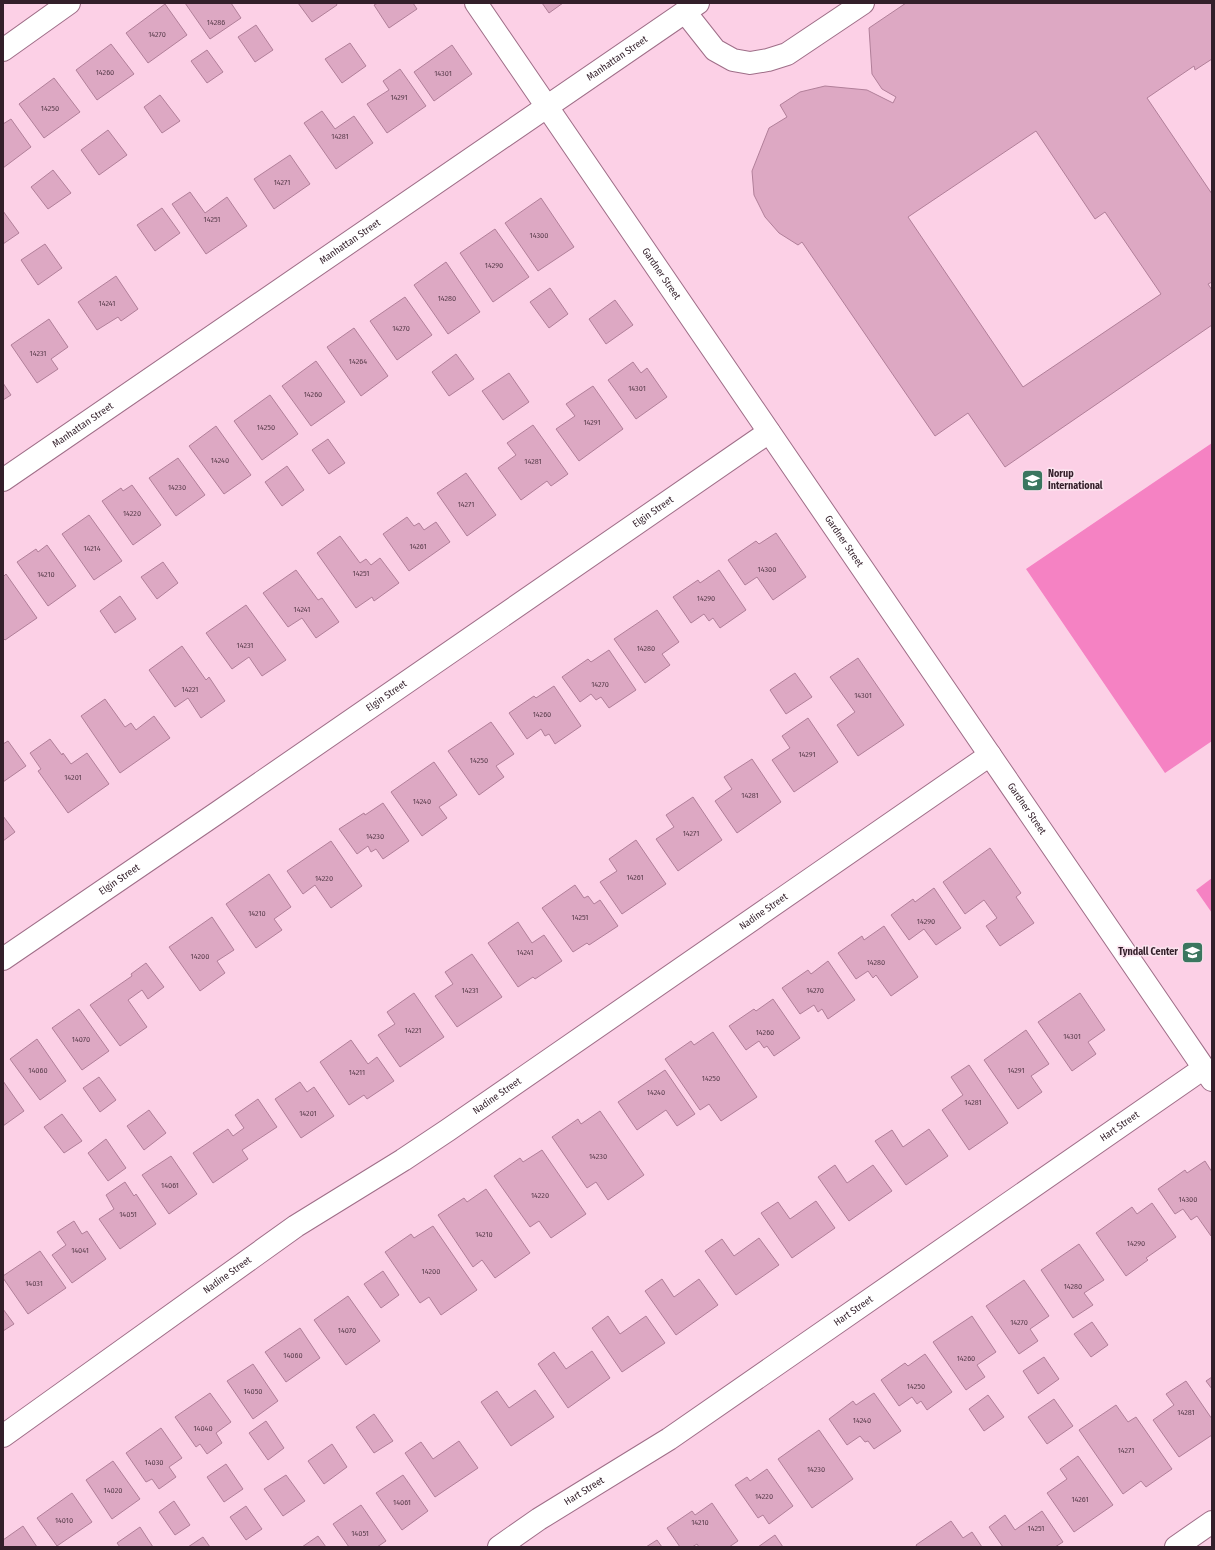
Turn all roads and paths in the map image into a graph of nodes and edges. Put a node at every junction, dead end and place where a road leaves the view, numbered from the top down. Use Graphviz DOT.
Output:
graph roads {
  1 [pos="69,3"];
  2 [pos="476,3"];
  3 [pos="863,3"];
  4 [pos="692,8"];
  5 [pos="3,50"];
  6 [pos="546,107"];
  7 [pos="769,432"];
  8 [pos="3,480"];
  9 [pos="990,755"];
  10 [pos="3,959"];
  11 [pos="1208,1074"];
  12 [pos="3,1436"];
  13 [pos="1212,1522"];
  14 [pos="498,1547"];
  15 [pos="1176,1547"];
  1 -- 5 [label="street"];
  2 -- 6 [label="street, Gardner Street"];
  3 -- 4 [label="street"];
  4 -- 6 [label="street, Manhattan Street"];
  6 -- 7 [label="street, Gardner Street"];
  6 -- 8 [label="street, Manhattan Street"];
  7 -- 9 [label="street, Gardner Street"];
  7 -- 10 [label="street, Elgin Street"];
  9 -- 11 [label="street, Gardner Street"];
  9 -- 12 [label="street, Nadine Street"];
  11 -- 14 [label="street, Hart Street"];
  13 -- 15 [label="street"];
}
